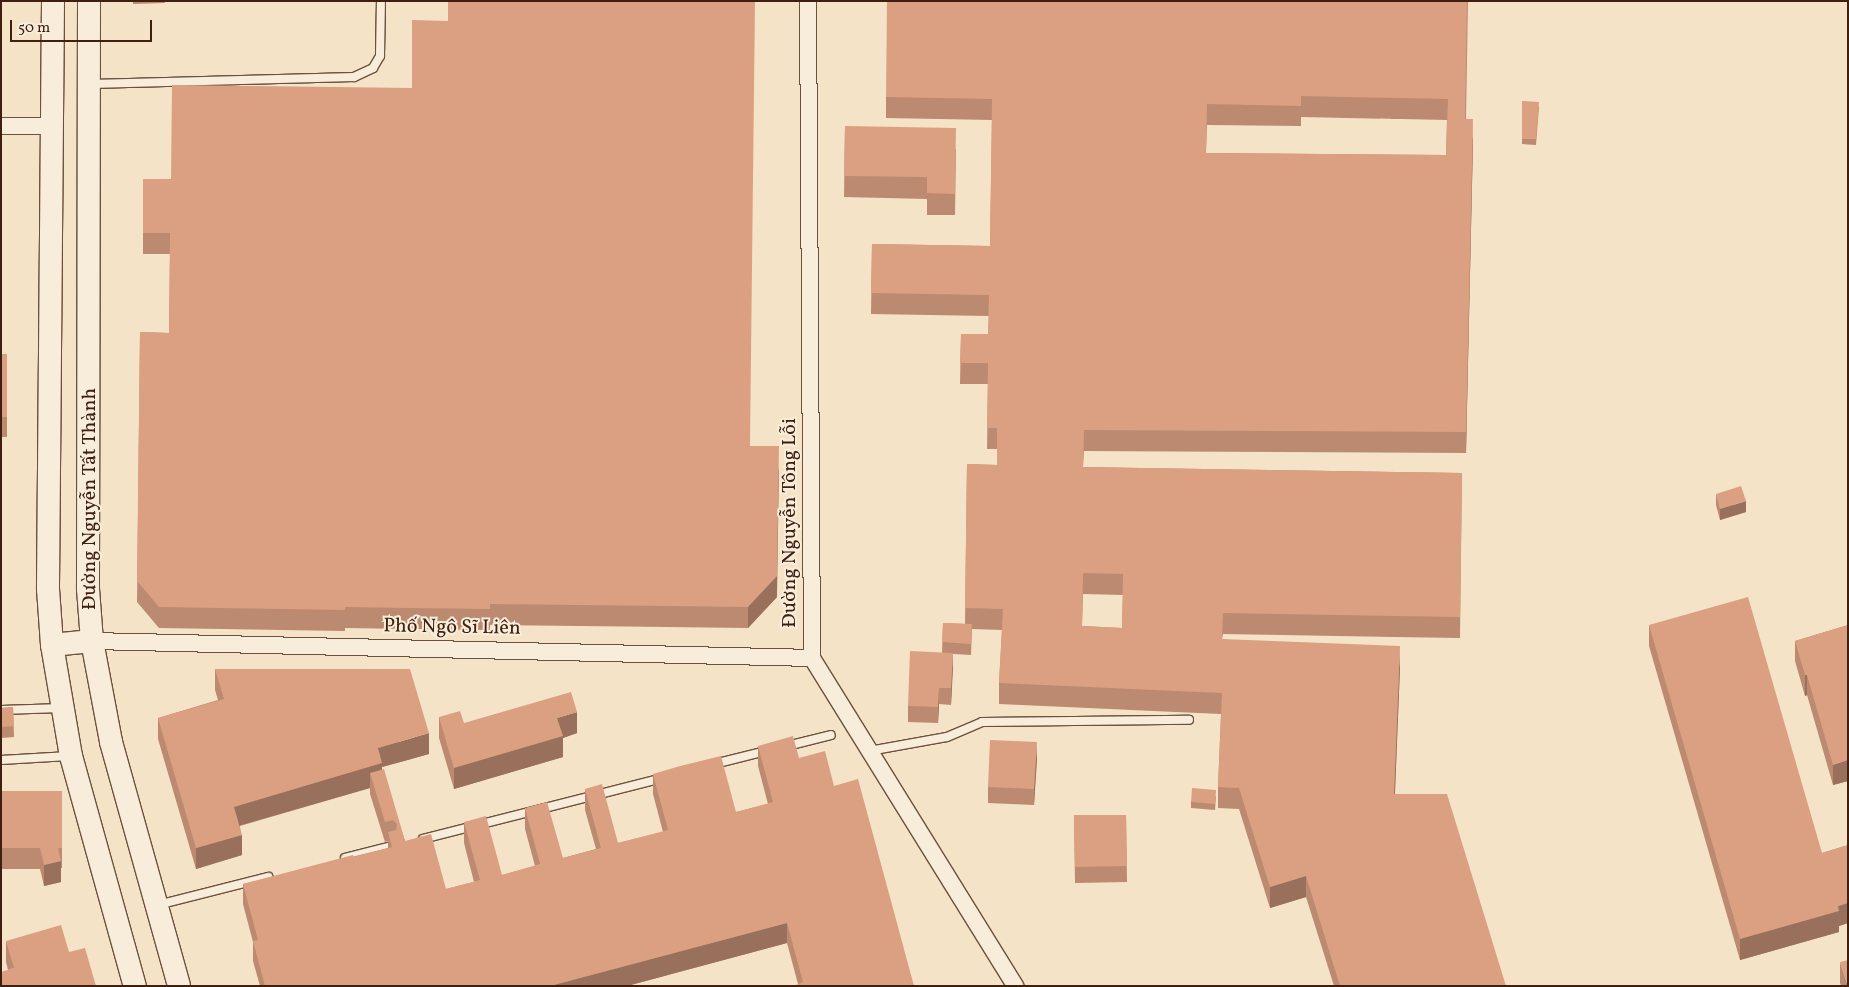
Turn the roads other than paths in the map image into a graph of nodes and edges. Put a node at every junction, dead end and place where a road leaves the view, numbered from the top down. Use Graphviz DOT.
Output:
graph roads {
  1 [pos="53,1"];
  2 [pos="89,1"];
  3 [pos="381,1"];
  4 [pos="808,1"];
  5 [pos="89,84"];
  6 [pos="1,126"];
  7 [pos="52,126"];
  8 [pos="92,641"];
  9 [pos="52,646"];
  10 [pos="812,658"];
  11 [pos="62,708"];
  12 [pos="1,710"];
  13 [pos="1189,720"];
  14 [pos="831,735"];
  15 [pos="783,747"];
  16 [pos="773,749"];
  17 [pos="870,751"];
  18 [pos="70,756"];
  19 [pos="1,760"];
  20 [pos="706,766"];
  21 [pos="668,776"];
  22 [pos="419,840"];
  23 [pos="392,846"];
  24 [pos="334,861"];
  25 [pos="278,875"];
  26 [pos="156,905"];
  27 [pos="135,986"];
  28 [pos="179,986"];
  29 [pos="1015,986"];
  1 -- 7 [label="main road, Đường Nguyễn Tất Thành"];
  2 -- 5 [label="main road, Đường Nguyễn Tất Thành"];
  3 -- 5 [label="lane"];
  4 -- 10 [label="street, Đường Nguyễn Tông Lỗi"];
  5 -- 8 [label="main road, Đường Nguyễn Tất Thành"];
  6 -- 7 [label="street"];
  7 -- 9 [label="main road, Đường Nguyễn Tất Thành"];
  8 -- 9 [label="main road"];
  8 -- 10 [label="street, Phố Ngô Sĩ Liên"];
  8 -- 26 [label="main road, Đường Nguyễn Tất Thành"];
  9 -- 11 [label="main road, Đường Nguyễn Tất Thành"];
  10 -- 17 [label="street"];
  11 -- 12 [label="lane"];
  11 -- 18 [label="main road, Đường Nguyễn Tất Thành"];
  13 -- 17 [label="lane"];
  14 -- 15 [label="lane"];
  16 -- 20 [label="lane"];
  17 -- 29 [label="street"];
  18 -- 19 [label="lane"];
  18 -- 27 [label="main road, Đường Nguyễn Tất Thành"];
  21 -- 22 [label="lane"];
  23 -- 24 [label="lane"];
  25 -- 26 [label="lane"];
  26 -- 28 [label="main road, Đường Nguyễn Tất Thành"];
}
